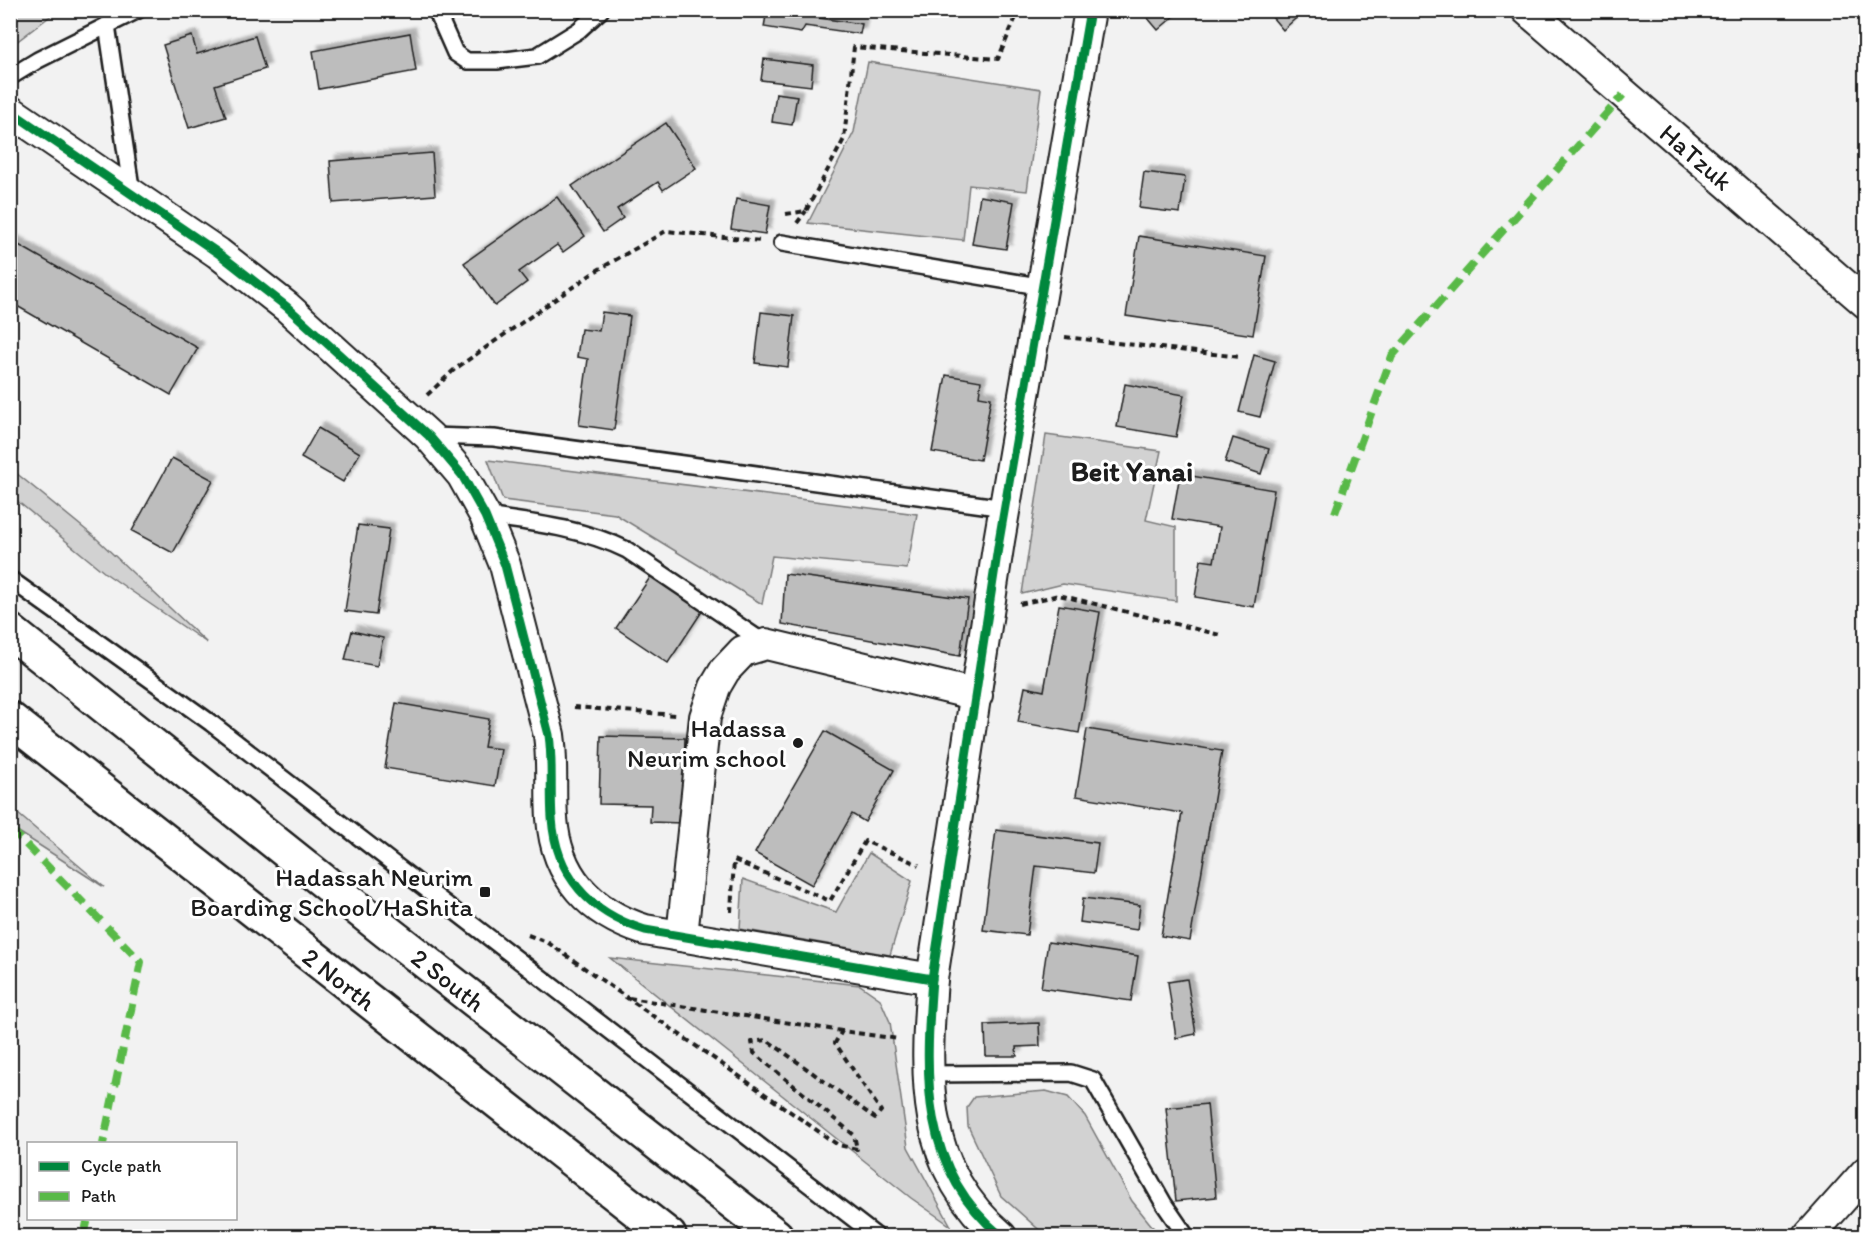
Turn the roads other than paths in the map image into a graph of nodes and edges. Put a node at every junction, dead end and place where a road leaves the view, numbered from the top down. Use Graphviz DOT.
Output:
graph roads {
  1 [pos="138,10"];
  2 [pos="436,10"];
  3 [pos="601,10"];
  4 [pos="1090,10"];
  5 [pos="1527,10"];
  6 [pos="107,25"];
  7 [pos="10,77"];
  8 [pos="10,111"];
  9 [pos="132,194"];
  10 [pos="782,243"];
  11 [pos="1044,286"];
  12 [pos="1866,303"];
  13 [pos="429,436"];
  14 [pos="1005,508"];
  15 [pos="485,516"];
  16 [pos="10,579"];
  17 [pos="10,631"];
  18 [pos="766,644"];
  19 [pos="977,695"];
  20 [pos="10,719"];
  21 [pos="682,936"];
  22 [pos="932,979"];
  23 [pos="928,1074"];
  24 [pos="1866,1172"];
  25 [pos="669,1236"];
  26 [pos="776,1236"];
  27 [pos="876,1236"];
  28 [pos="1001,1236"];
  29 [pos="1186,1236"];
  30 [pos="1809,1236"];
  1 -- 6 [label="lane"];
  2 -- 3 [label="lane"];
  4 -- 11 [label="street"];
  5 -- 12 [label="street, HaTzuk"];
  6 -- 7 [label="lane"];
  6 -- 9 [label="lane"];
  8 -- 9 [label="street"];
  9 -- 13 [label="street"];
  10 -- 11 [label="lane"];
  11 -- 14 [label="street"];
  13 -- 14 [label="lane"];
  13 -- 15 [label="street"];
  14 -- 19 [label="street"];
  15 -- 18 [label="lane"];
  15 -- 21 [label="street"];
  16 -- 27 [label="lane"];
  17 -- 26 [label="highway, 2 South"];
  18 -- 19 [label="street"];
  18 -- 21 [label="street"];
  19 -- 22 [label="street"];
  20 -- 25 [label="highway, 2 North"];
  21 -- 22 [label="street"];
  22 -- 23 [label="street"];
  23 -- 28 [label="street"];
  23 -- 29 [label="lane"];
  24 -- 30 [label="street"];
}
